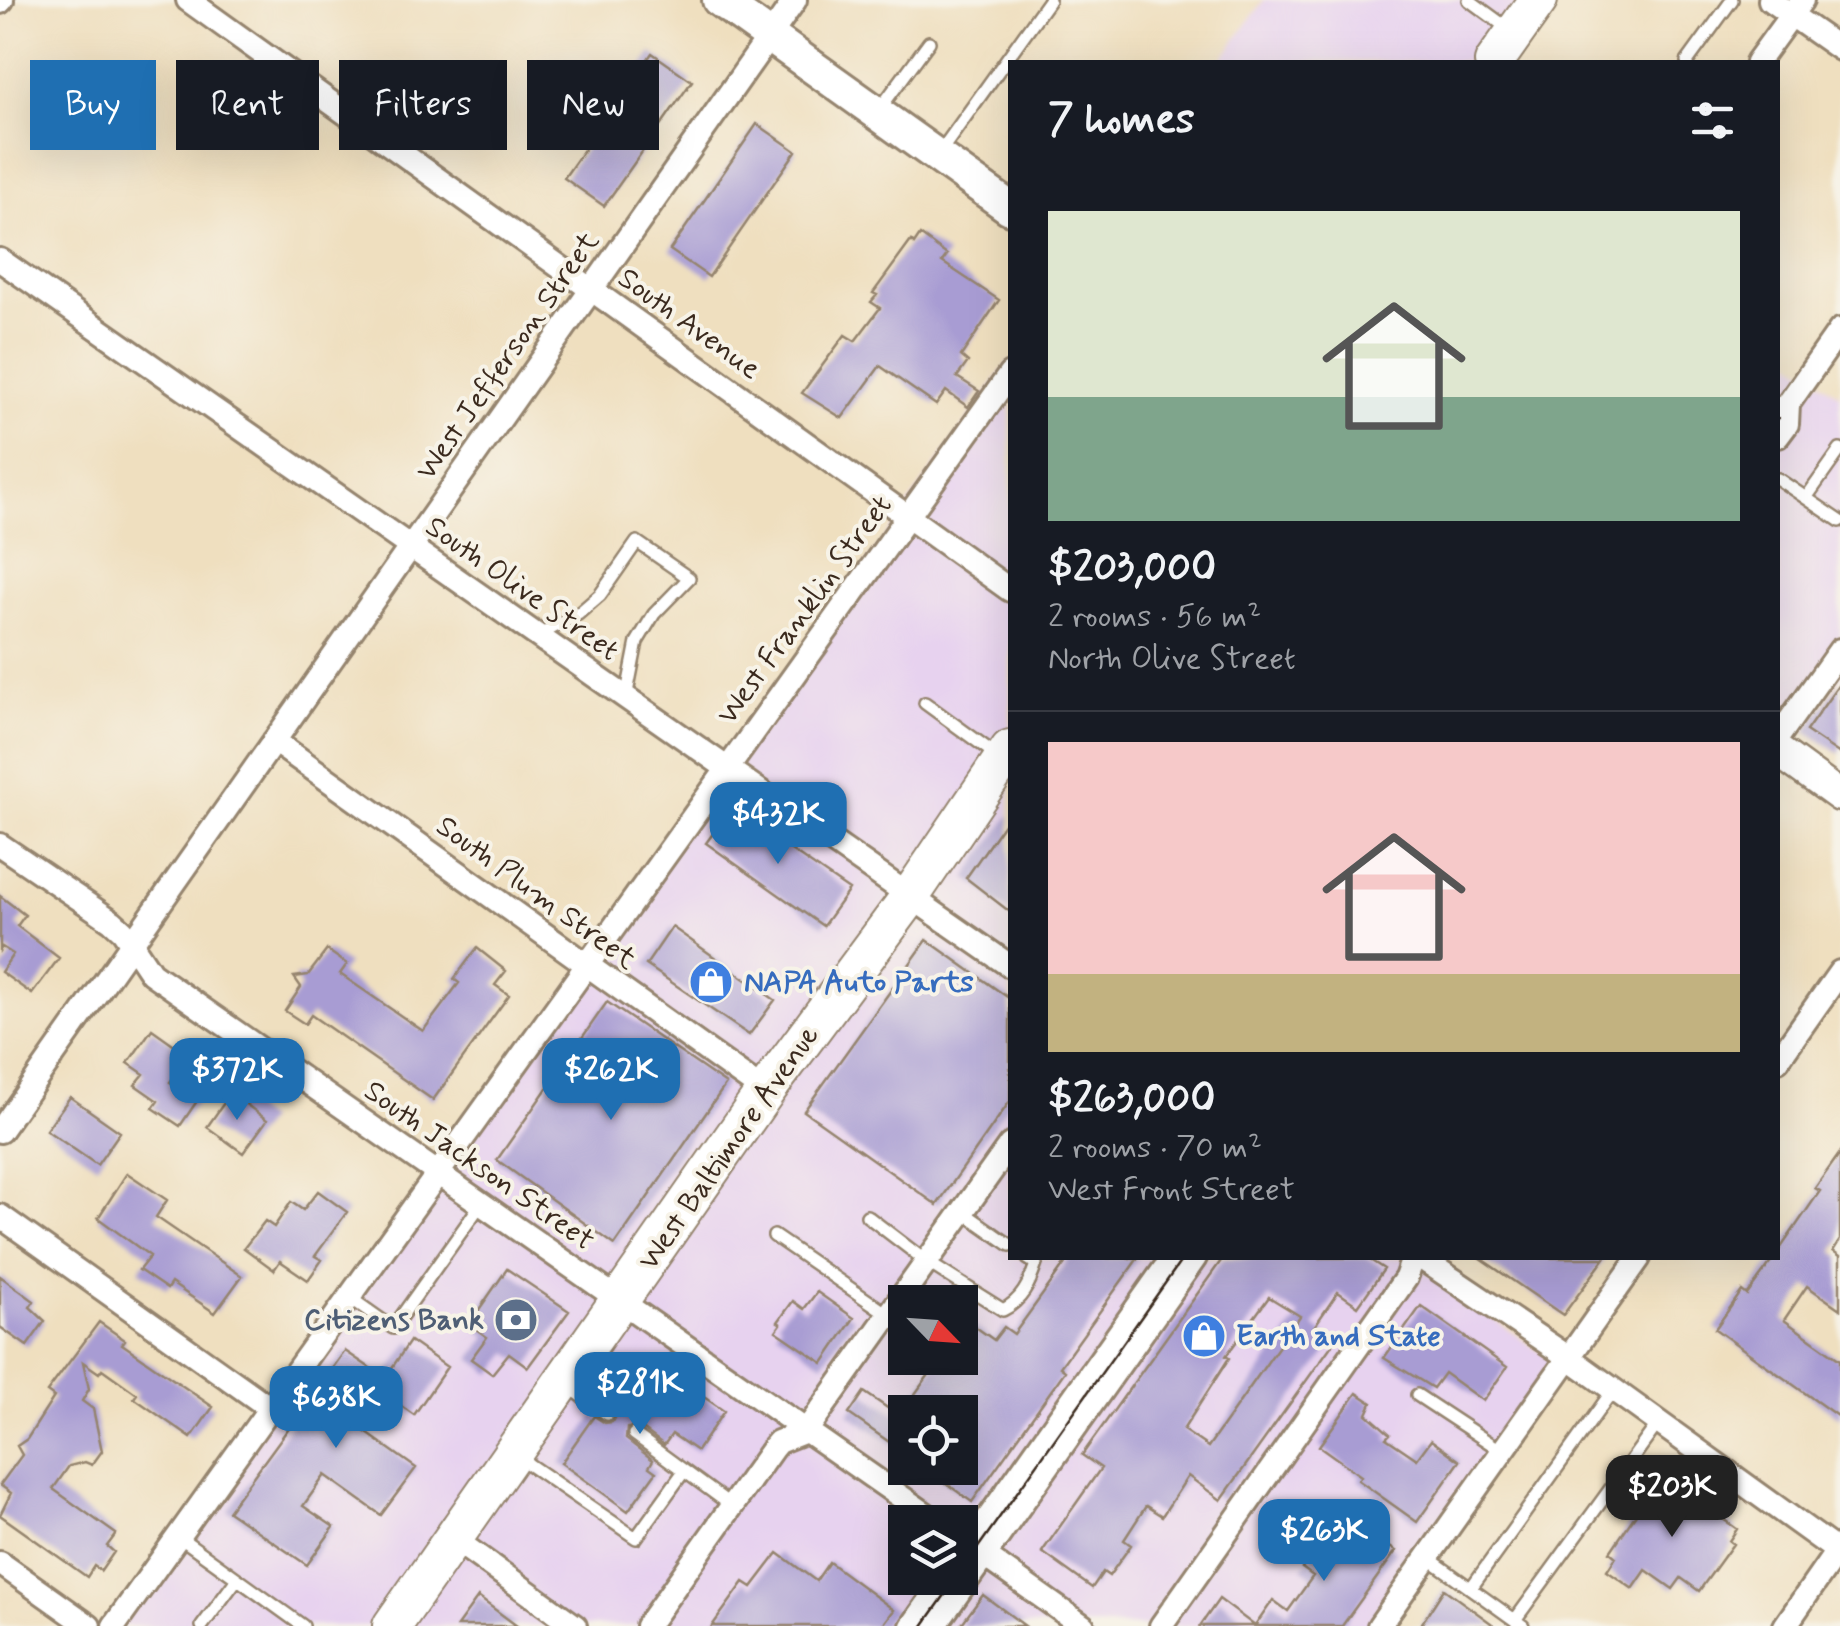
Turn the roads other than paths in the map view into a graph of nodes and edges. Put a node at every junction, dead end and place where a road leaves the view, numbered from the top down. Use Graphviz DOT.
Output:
graph roads {
  1 [pos="188,0"];
  2 [pos="718,0"];
  3 [pos="795,0"];
  4 [pos="1049,0"];
  5 [pos="1469,0"];
  6 [pos="1538,0"];
  7 [pos="1732,0"];
  8 [pos="1770,0"];
  9 [pos="1797,8"];
  10 [pos="769,37"];
  11 [pos="929,42"];
  12 [pos="1504,48"];
  13 [pos="1840,49"];
  14 [pos="1688,60"];
  15 [pos="1759,60"];
  16 [pos="877,114"];
  17 [pos="938,156"];
  18 [pos="1008,207"];
  19 [pos="0,260"];
  20 [pos="591,290"];
  21 [pos="1840,330"];
  22 [pos="1008,379"];
  23 [pos="1781,421"];
  24 [pos="1840,450"];
  25 [pos="1780,479"];
  26 [pos="1806,498"];
  27 [pos="909,518"];
  28 [pos="1840,522"];
  29 [pos="410,547"];
  30 [pos="1008,589"];
  31 [pos="538,636"];
  32 [pos="1840,650"];
  33 [pos="626,698"];
  34 [pos="924,703"];
  35 [pos="1780,735"];
  36 [pos="274,742"];
  37 [pos="1780,752"];
  38 [pos="727,769"];
  39 [pos="1000,770"];
  40 [pos="1838,791"];
  41 [pos="0,845"];
  42 [pos="908,898"];
  43 [pos="132,943"];
  44 [pos="1008,962"];
  45 [pos="586,966"];
  46 [pos="1840,972"];
  47 [pos="1780,1057"];
  48 [pos="766,1092"];
  49 [pos="0,1131"];
  50 [pos="1008,1148"];
  51 [pos="437,1174"];
  52 [pos="481,1204"];
  53 [pos="962,1212"];
  54 [pos="0,1216"];
  55 [pos="867,1216"];
  56 [pos="774,1236"];
  57 [pos="1008,1244"];
  58 [pos="1030,1260"];
  59 [pos="1171,1260"];
  60 [pos="1193,1260"];
  61 [pos="1412,1260"];
  62 [pos="1424,1260"];
  63 [pos="1638,1260"];
  64 [pos="926,1262"];
  65 [pos="910,1285"];
  66 [pos="349,1297"];
  67 [pos="621,1302"];
  68 [pos="888,1314"];
  69 [pos="888,1316"];
  70 [pos="1568,1357"];
  71 [pos="563,1383"];
  72 [pos="1614,1390"];
  73 [pos="1417,1396"];
  74 [pos="270,1408"];
  75 [pos="606,1414"];
  76 [pos="1658,1422"];
  77 [pos="806,1431"];
  78 [pos="634,1434"];
  79 [pos="1502,1452"];
  80 [pos="514,1454"];
  81 [pos="684,1470"];
  82 [pos="913,1505"];
  83 [pos="732,1506"];
  84 [pos="978,1535"];
  85 [pos="178,1536"];
  86 [pos="978,1536"];
  87 [pos="454,1539"];
  88 [pos="1839,1552"];
  89 [pos="978,1556"];
  90 [pos="1427,1556"];
  91 [pos="0,1563"];
  92 [pos="238,1579"];
  93 [pos="1470,1588"];
  94 [pos="934,1595"];
  95 [pos="948,1595"];
  96 [pos="1519,1623"];
  97 [pos="89,1626"];
  98 [pos="114,1626"];
  99 [pos="202,1626"];
  100 [pos="303,1626"];
  101 [pos="392,1626"];
  102 [pos="576,1626"];
  103 [pos="647,1626"];
  104 [pos="912,1626"];
  105 [pos="935,1626"];
  106 [pos="1083,1626"];
  107 [pos="1161,1626"];
  108 [pos="1379,1626"];
  109 [pos="1785,1626"];
  1 -- 20 [label="street, South Avenue"];
  2 -- 10 [label="main road"];
  3 -- 10 [label="street, West Jefferson Street"];
  4 -- 17 [label="lane"];
  5 -- 12 [label="lane"];
  6 -- 12 [label="main road"];
  7 -- 14 [label="lane"];
  8 -- 9 [label="street"];
  9 -- 13 [label="street"];
  9 -- 15 [label="street"];
  10 -- 16 [label="main road"];
  10 -- 20 [label="street, West Jefferson Street"];
  11 -- 16 [label="lane"];
  16 -- 17 [label="main road"];
  17 -- 18 [label="main road"];
  19 -- 29 [label="street, South Olive Street"];
  20 -- 27 [label="street, South Avenue"];
  20 -- 29 [label="street, West Jefferson Street"];
  21 -- 23 [label="street"];
  22 -- 27 [label="street, West Franklin Street"];
  24 -- 26 [label="lane"];
  25 -- 26 [label="lane"];
  26 -- 28 [label="lane"];
  27 -- 30 [label="street, South Avenue"];
  27 -- 38 [label="street, West Franklin Street"];
  29 -- 31 [label="street, South Olive Street"];
  29 -- 36 [label="street, West Jefferson Street"];
  31 -- 33 [label="street, South Olive Street"];
  31 -- 33 [label="lane"];
  32 -- 35 [label="street"];
  33 -- 38 [label="street, South Olive Street"];
  34 -- 39 [label="lane"];
  36 -- 43 [label="street, West Jefferson Street"];
  36 -- 45 [label="street, South Plum Street"];
  37 -- 40 [label="street"];
  38 -- 42 [label="street, South Olive Street"];
  38 -- 45 [label="street, West Franklin Street"];
  39 -- 42 [label="main road, West Baltimore Avenue"];
  41 -- 43 [label="street, South Jackson Street"];
  42 -- 44 [label="street, South Olive Street"];
  42 -- 48 [label="main road, West Baltimore Avenue"];
  43 -- 49 [label="street, West Jefferson Street"];
  43 -- 51 [label="street, South Jackson Street"];
  45 -- 48 [label="street, South Plum Street"];
  45 -- 51 [label="street, West Franklin Street"];
  46 -- 47 [label="street"];
  48 -- 67 [label="main road, West Baltimore Avenue"];
  50 -- 53 [label="street"];
  51 -- 52 [label="street, South Jackson Street"];
  51 -- 66 [label="street, West Franklin Street"];
  52 -- 66 [label="lane"];
  52 -- 67 [label="street, South Jackson Street"];
  53 -- 57 [label="lane"];
  53 -- 64 [label="street"];
  54 -- 74 [label="street"];
  55 -- 64 [label="lane"];
  56 -- 68 [label="lane"];
  58 -- 64 [label="lane"];
  59 -- 84 [label="street"];
  60 -- 86 [label="street"];
  61 -- 107 [label="street"];
  62 -- 70 [label="street"];
  63 -- 70 [label="street"];
  64 -- 65 [label="street"];
  66 -- 74 [label="street, West Franklin Street"];
  67 -- 71 [label="main road, West Baltimore Avenue"];
  67 -- 77 [label="street, South Jackson Street"];
  69 -- 77 [label="street"];
  70 -- 72 [label="street"];
  70 -- 79 [label="street"];
  71 -- 75 [label="lane"];
  71 -- 80 [label="main road, West Baltimore Avenue"];
  72 -- 76 [label="street"];
  72 -- 93 [label="lane"];
  73 -- 79 [label="lane"];
  74 -- 85 [label="street, West Franklin Street"];
  76 -- 88 [label="street"];
  76 -- 96 [label="lane"];
  77 -- 82 [label="street, South Jackson Street"];
  77 -- 83 [label="street"];
  78 -- 81 [label="lane"];
  79 -- 90 [label="street"];
  80 -- 81 [label="lane"];
  80 -- 87 [label="main road, West Baltimore Avenue"];
  81 -- 83 [label="lane"];
  83 -- 103 [label="street"];
  85 -- 92 [label="lane"];
  85 -- 98 [label="street, West Franklin Street"];
  87 -- 101 [label="main road, West Baltimore Avenue"];
  87 -- 102 [label="street"];
  88 -- 109 [label="street"];
  89 -- 106 [label="street"];
  90 -- 93 [label="lane"];
  90 -- 108 [label="street"];
  91 -- 97 [label="street"];
  92 -- 99 [label="lane"];
  92 -- 100 [label="lane"];
  93 -- 96 [label="lane"];
  94 -- 104 [label="street"];
  95 -- 105 [label="street"];
}
